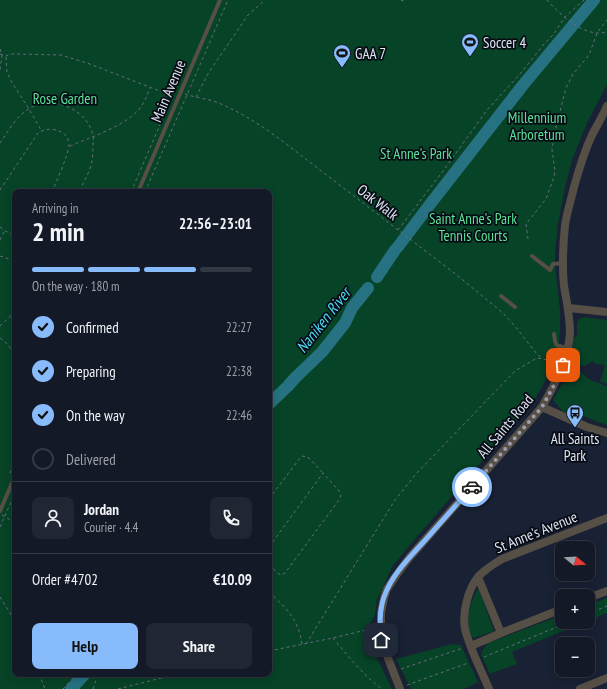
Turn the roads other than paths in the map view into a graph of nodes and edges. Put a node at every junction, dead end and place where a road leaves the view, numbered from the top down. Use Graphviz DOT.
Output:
graph roads {
  1 [pos="220,0"];
  2 [pos="606,109"];
  3 [pos="139,189"];
  4 [pos="532,256"];
  5 [pos="563,263"];
  6 [pos="500,296"];
  7 [pos="515,307"];
  8 [pos="569,308"];
  9 [pos="607,312"];
  10 [pos="554,334"];
  11 [pos="568,348"];
  12 [pos="542,407"];
  13 [pos="607,433"];
  14 [pos="12,483"];
  15 [pos="0,511"];
  16 [pos="607,518"];
  17 [pos="478,577"];
  18 [pos="607,591"];
  19 [pos="595,595"];
  20 [pos="555,612"];
  21 [pos="501,633"];
  22 [pos="471,646"];
  23 [pos="607,678"];
  24 [pos="400,689"];
  25 [pos="489,689"];
  26 [pos="580,689"];
  1 -- 3 [label="lane, Main Avenue"];
  2 -- 5 [label="street, All Saints Road"];
  4 -- 5 [label="lane"];
  5 -- 8 [label="street, All Saints Road"];
  6 -- 7 [label="lane"];
  8 -- 9 [label="street"];
  8 -- 11 [label="street, All Saints Road"];
  10 -- 11 [label="lane"];
  11 -- 12 [label="street, All Saints Road"];
  12 -- 13 [label="street"];
  12 -- 24 [label="street, All Saints Road"];
  14 -- 15 [label="lane"];
  16 -- 17 [label="street, St Anne's Avenue"];
  17 -- 21 [label="street"];
  17 -- 22 [label="street, St Anne's Avenue"];
  18 -- 19 [label="street"];
  20 -- 21 [label="street"];
  21 -- 22 [label="street"];
  22 -- 25 [label="street, St Anne's Avenue"];
  23 -- 26 [label="street"];
}
